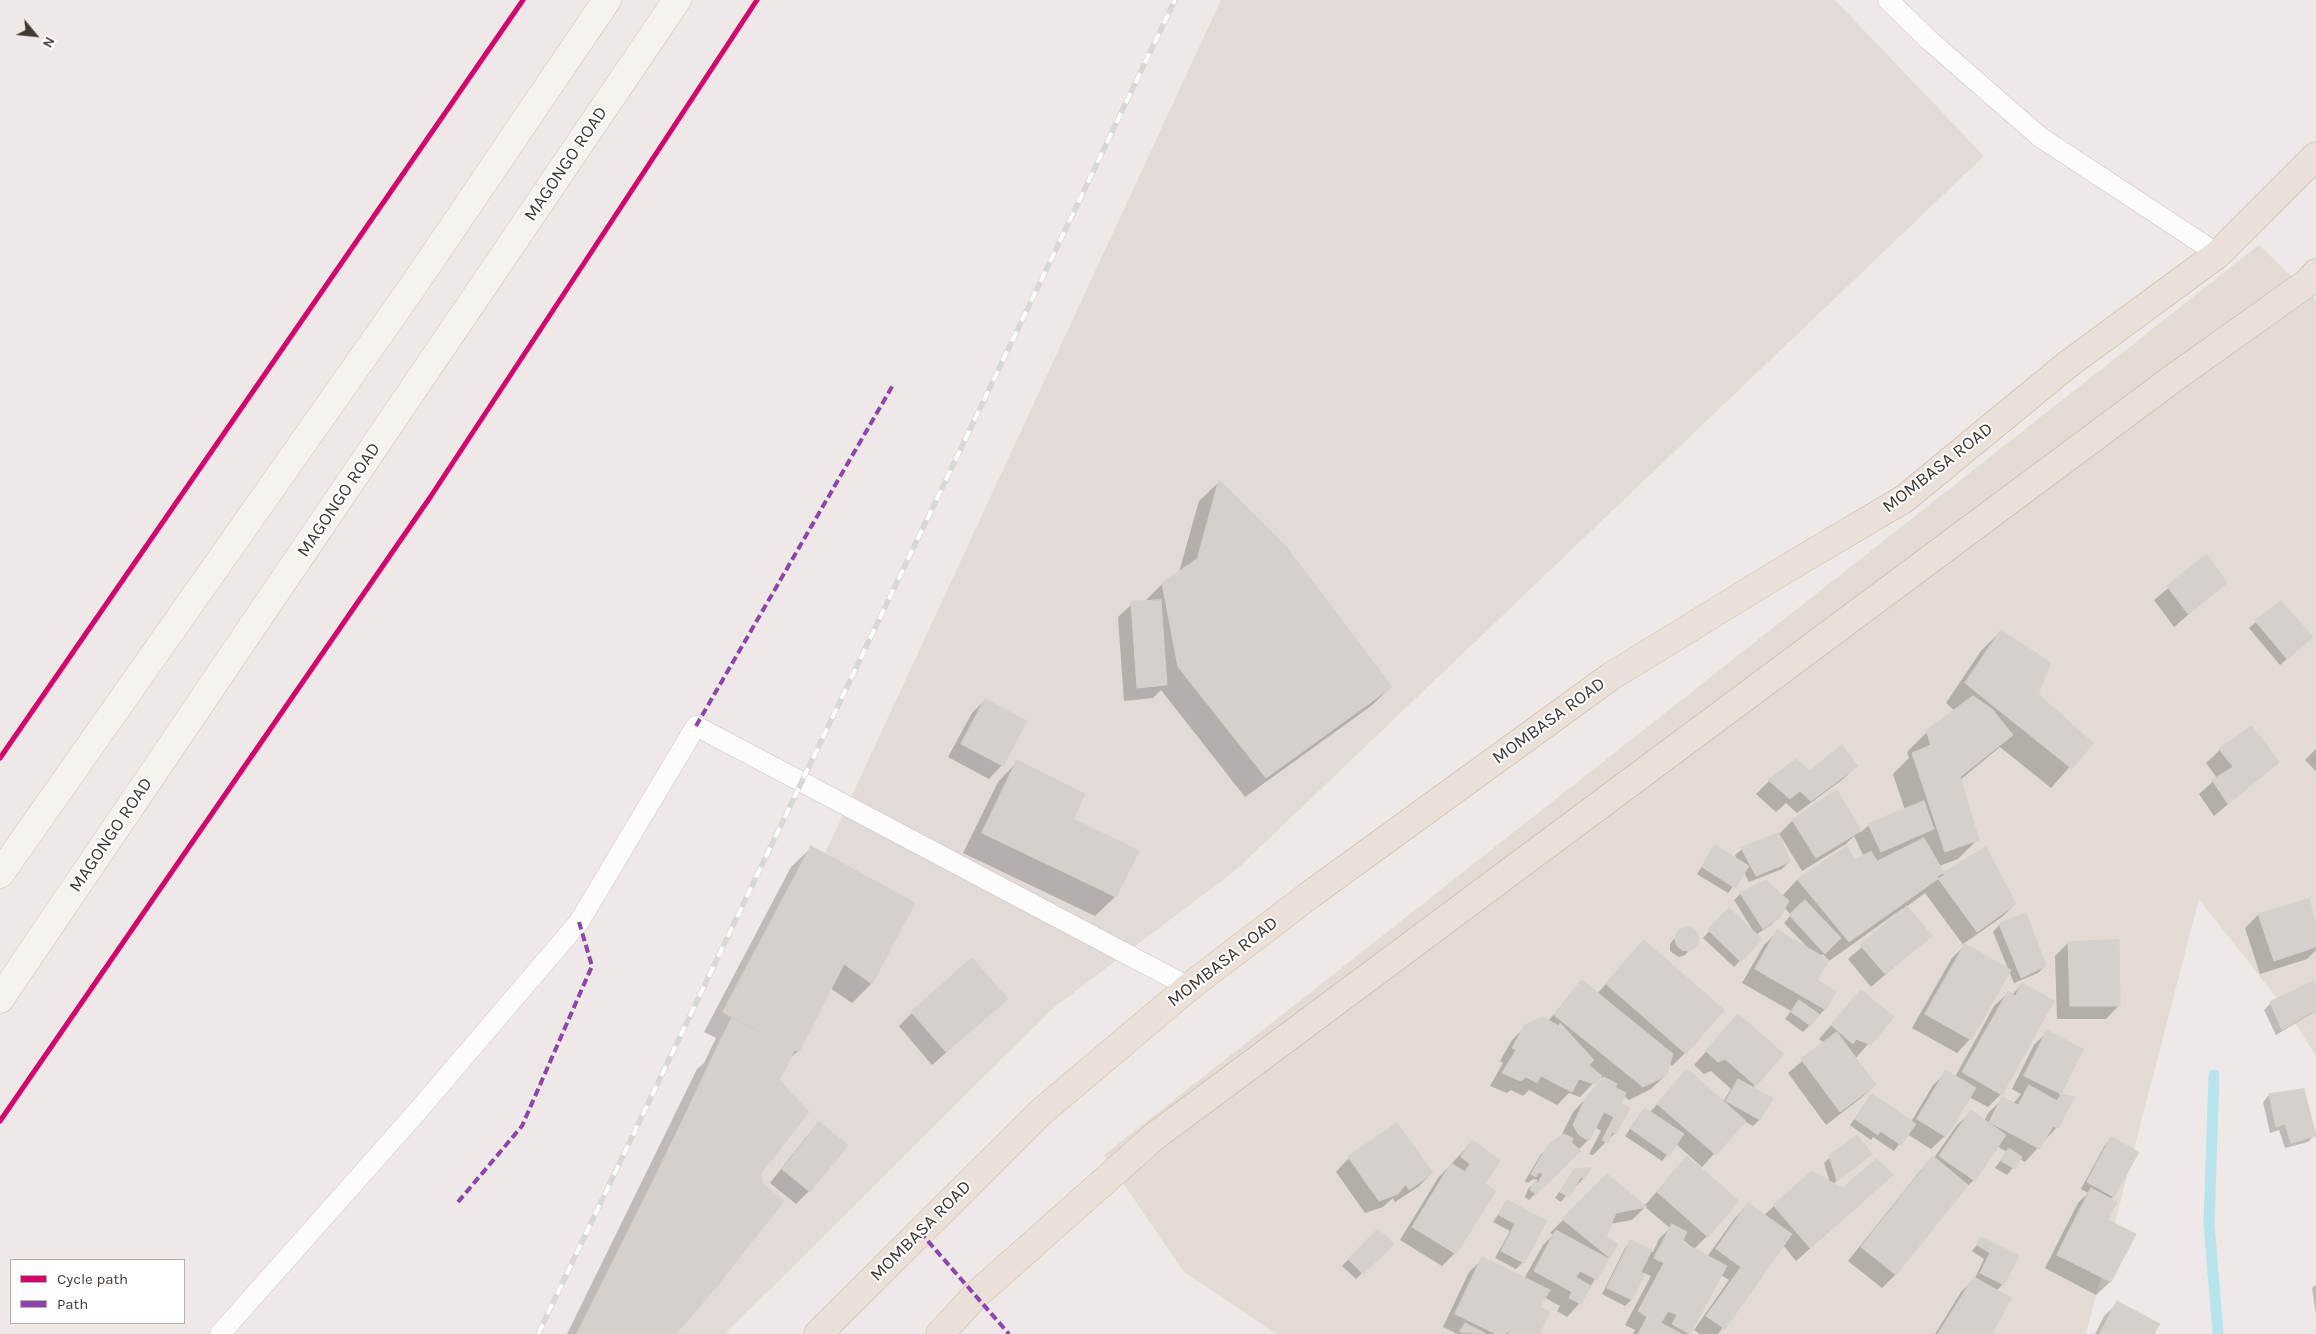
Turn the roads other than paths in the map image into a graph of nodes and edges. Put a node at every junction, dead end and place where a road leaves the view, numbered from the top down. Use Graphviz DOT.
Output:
graph roads {
  1 [pos="607,0"];
  2 [pos="677,0"];
  3 [pos="1888,0"];
  4 [pos="2316,156"];
  5 [pos="2218,254"];
  6 [pos="2316,274"];
  7 [pos="0,874"];
  8 [pos="1189,988"];
  9 [pos="0,1000"];
  10 [pos="220,1334"];
  11 [pos="818,1334"];
  12 [pos="940,1334"];
  1 -- 7 [label="main road"];
  2 -- 9 [label="main road, MAGONGO ROAD"];
  3 -- 5 [label="lane"];
  4 -- 5 [label="highway, MOMBASA ROAD"];
  5 -- 8 [label="highway, MOMBASA ROAD"];
  6 -- 12 [label="highway"];
  8 -- 10 [label="lane"];
  8 -- 11 [label="highway, MOMBASA ROAD"];
}
